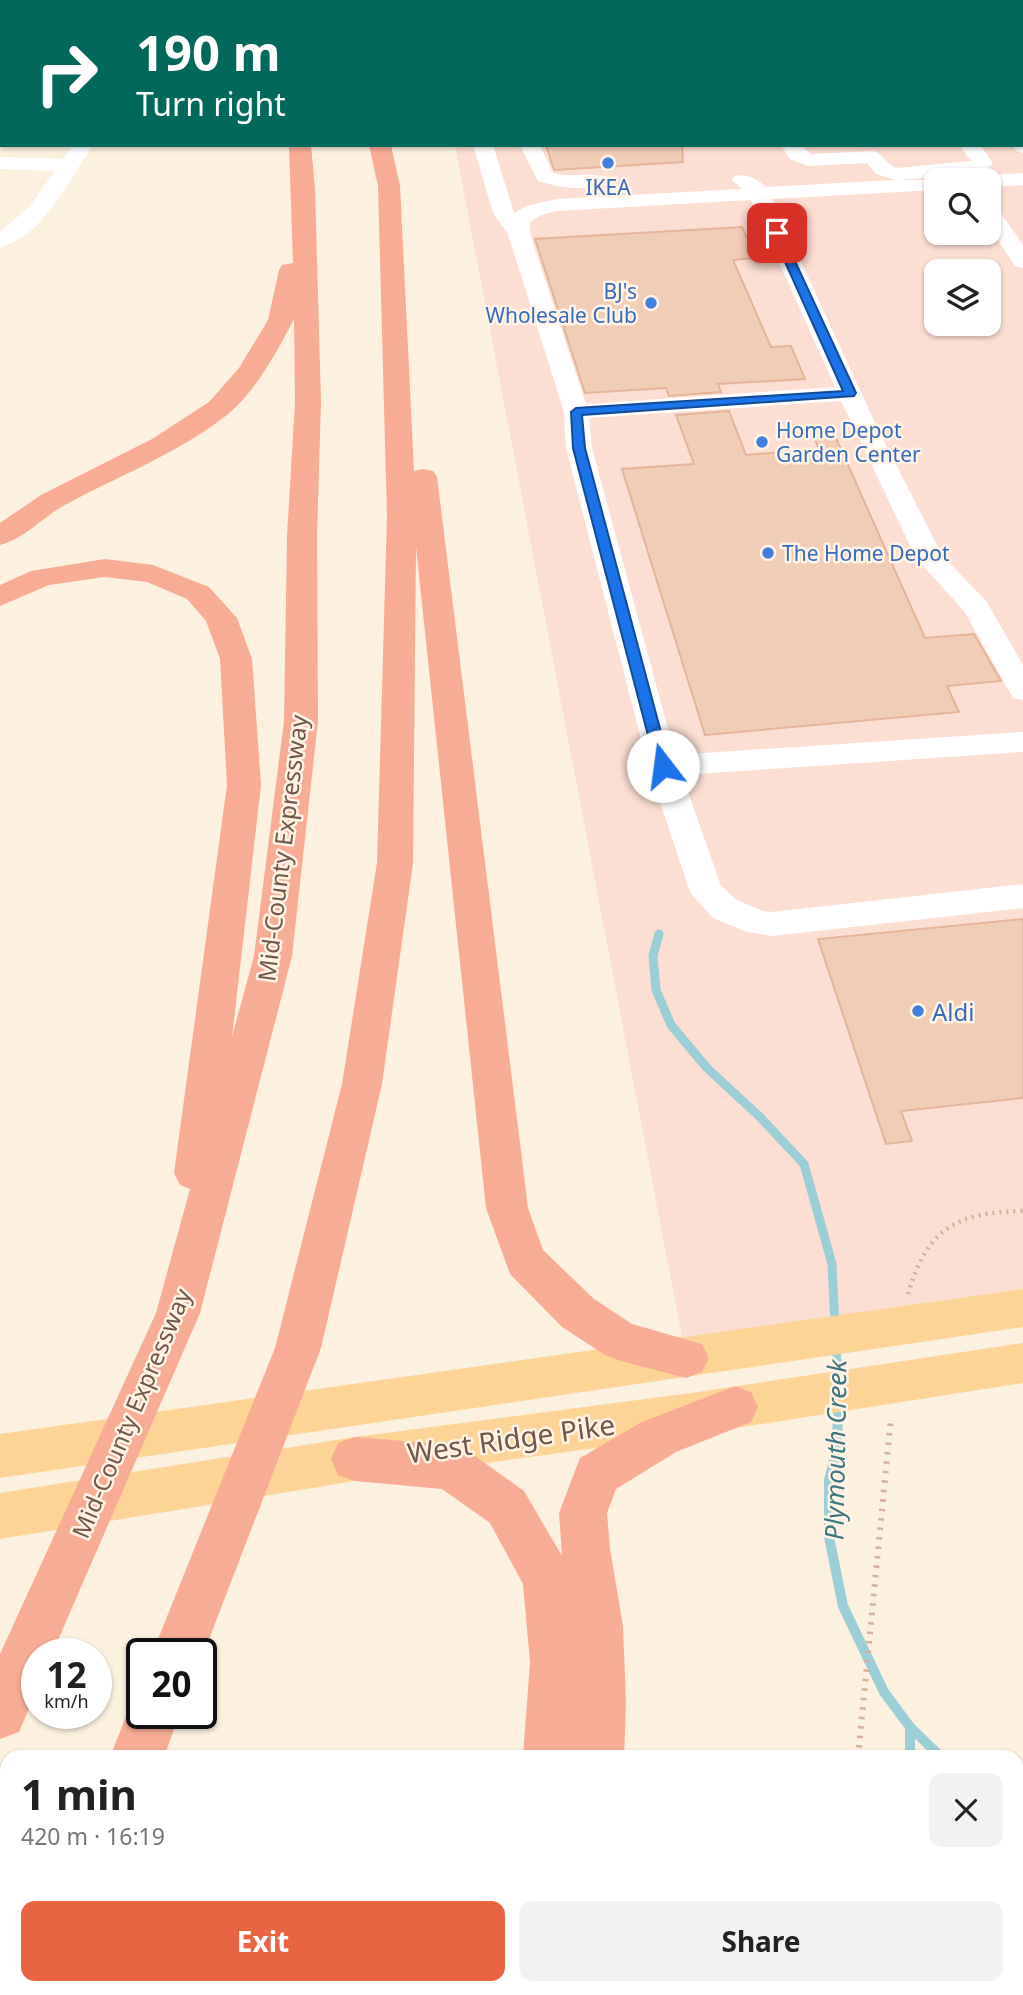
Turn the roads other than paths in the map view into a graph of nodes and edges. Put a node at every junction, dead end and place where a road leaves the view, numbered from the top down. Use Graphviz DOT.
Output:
graph roads {
  1 [pos="81,147"];
  2 [pos="300,147"];
  3 [pos="380,147"];
  4 [pos="484,147"];
  5 [pos="531,147"];
  6 [pos="793,147"];
  7 [pos="971,147"];
  8 [pos="0,163"];
  9 [pos="68,164"];
  10 [pos="721,175"];
  11 [pos="1023,179"];
  12 [pos="617,180"];
  13 [pos="1001,180"];
  14 [pos="860,181"];
  15 [pos="924,184"];
  16 [pos="389,186"];
  17 [pos="304,189"];
  18 [pos="924,199"];
  19 [pos="763,203"];
  20 [pos="1001,228"];
  21 [pos="519,234"];
  22 [pos="0,241"];
  23 [pos="1023,261"];
  24 [pos="850,393"];
  25 [pos="576,412"];
  26 [pos="0,536"];
  27 [pos="0,597"];
  28 [pos="1016,663"];
  29 [pos="1023,742"];
  30 [pos="663,766"];
  31 [pos="1023,896"];
  32 [pos="1023,1308"];
  33 [pos="178,1313"];
  34 [pos="686,1358"];
  35 [pos="1023,1363"];
  36 [pos="706,1415"];
  37 [pos="0,1456"];
  38 [pos="355,1459"];
  39 [pos="0,1516"];
  40 [pos="184,1638"];
  41 [pos="0,1713"];
  42 [pos="148,1729"];
  43 [pos="156,1729"];
  44 [pos="140,1750"];
  45 [pos="149,1750"];
  46 [pos="550,1750"];
  47 [pos="597,1750"];
  1 -- 9 [label="street"];
  2 -- 17 [label="highway, Mid-County Expressway"];
  3 -- 16 [label="highway"];
  4 -- 21 [label="street"];
  5 -- 12 [label="street"];
  6 -- 14 [label="street"];
  7 -- 14 [label="street"];
  8 -- 9 [label="street"];
  9 -- 22 [label="street"];
  10 -- 19 [label="street"];
  11 -- 13 [label="street"];
  14 -- 15 [label="street"];
  14 -- 18 [label="street"];
  14 -- 19 [label="street"];
  16 -- 34 [label="highway"];
  16 -- 40 [label="highway"];
  17 -- 26 [label="highway"];
  17 -- 33 [label="highway, Mid-County Expressway"];
  19 -- 21 [label="street"];
  19 -- 24 [label="street"];
  20 -- 23 [label="street"];
  21 -- 25 [label="street"];
  24 -- 25 [label="street"];
  24 -- 28 [label="street"];
  25 -- 30 [label="street"];
  27 -- 33 [label="highway"];
  29 -- 30 [label="street"];
  30 -- 31 [label="street"];
  32 -- 34 [label="main road"];
  33 -- 41 [label="highway, Mid-County Expressway"];
  34 -- 37 [label="main road"];
  35 -- 36 [label="main road, West Ridge Pike"];
  36 -- 38 [label="main road, West Ridge Pike"];
  36 -- 47 [label="highway"];
  38 -- 39 [label="main road, West Ridge Pike"];
  38 -- 46 [label="highway"];
  42 -- 44 [label="highway"];
  43 -- 45 [label="highway"];
}
